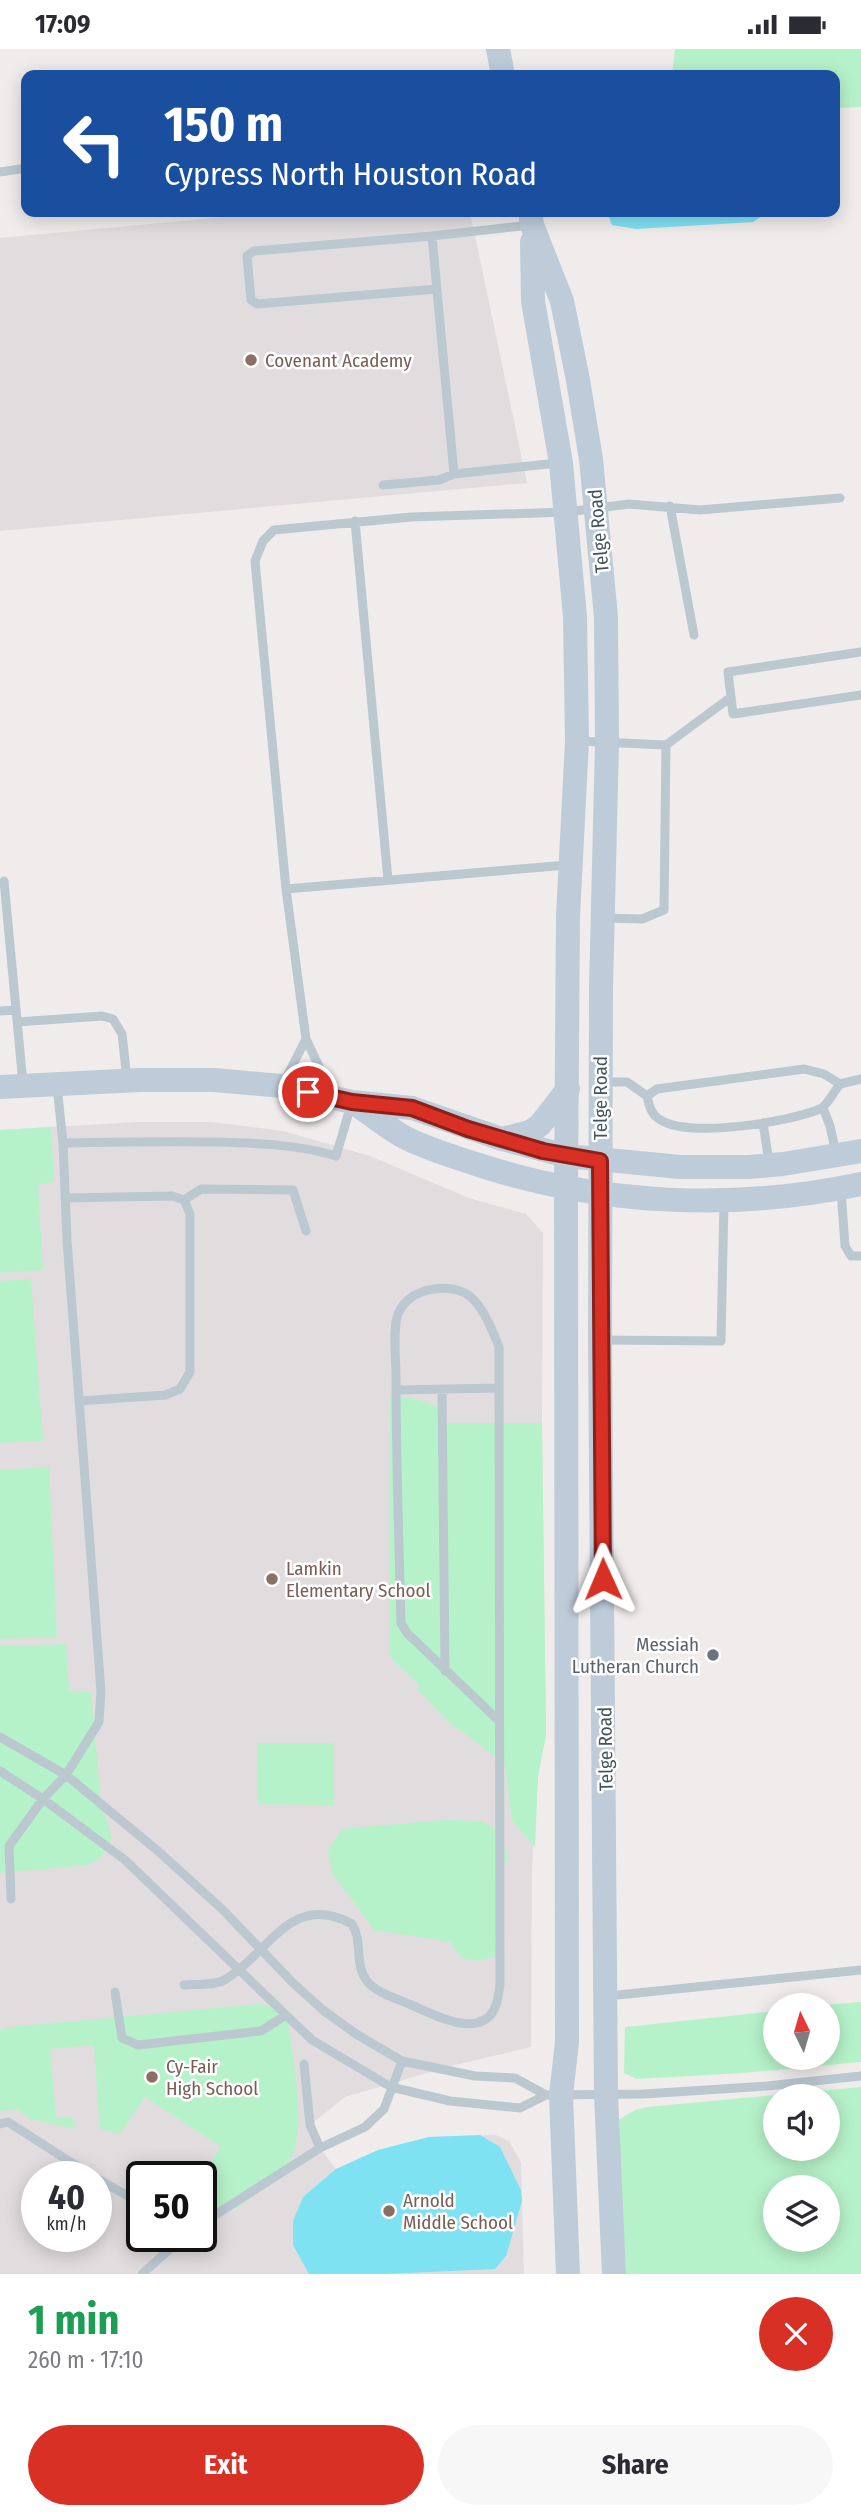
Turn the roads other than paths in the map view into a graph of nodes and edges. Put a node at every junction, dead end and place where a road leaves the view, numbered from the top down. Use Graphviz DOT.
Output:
graph roads {
  1 [pos="498,49"];
  2 [pos="502,70"];
  3 [pos="21,169"];
  4 [pos="0,172"];
  5 [pos="531,218"];
  6 [pos="432,236"];
  7 [pos="437,289"];
  8 [pos="561,463"];
  9 [pos="454,474"];
  10 [pos="383,485"];
  11 [pos="840,498"];
  12 [pos="670,506"];
  13 [pos="597,508"];
  14 [pos="567,512"];
  15 [pos="355,521"];
  16 [pos="694,635"];
  17 [pos="861,652"];
  18 [pos="861,695"];
  19 [pos="731,697"];
  20 [pos="577,741"];
  21 [pos="607,742"];
  22 [pos="666,745"];
  23 [pos="571,865"];
  24 [pos="388,880"];
  25 [pos="4,881"];
  26 [pos="286,888"];
  27 [pos="602,918"];
  28 [pos="16,1010"];
  29 [pos="0,1011"];
  30 [pos="17,1022"];
  31 [pos="306,1039"];
  32 [pos="861,1079"];
  33 [pos="127,1080"];
  34 [pos="601,1082"];
  35 [pos="57,1084"];
  36 [pos="840,1084"];
  37 [pos="282,1086"];
  38 [pos="11,1087"];
  39 [pos="568,1089"];
  40 [pos="648,1096"];
  41 [pos="343,1100"];
  42 [pos="823,1108"];
  43 [pos="763,1123"];
  44 [pos="502,1139"];
  45 [pos="63,1143"];
  46 [pos="861,1151"];
  47 [pos="567,1156"];
  48 [pos="837,1156"];
  49 [pos="600,1161"];
  50 [pos="770,1165"];
  51 [pos="851,1187"];
  52 [pos="566,1188"];
  53 [pos="600,1193"];
  54 [pos="65,1198"];
  55 [pos="184,1200"];
  56 [pos="724,1200"];
  57 [pos="306,1231"];
  58 [pos="861,1256"];
  59 [pos="600,1340"];
  60 [pos="498,1388"];
  61 [pos="442,1389"];
  62 [pos="396,1390"];
  63 [pos="79,1401"];
  64 [pos="445,1671"];
  65 [pos="498,1720"];
  66 [pos="0,1737"];
  67 [pos="0,1771"];
  68 [pos="66,1775"];
  69 [pos="567,1791"];
  70 [pos="605,1792"];
  71 [pos="43,1798"];
  72 [pos="11,1899"];
  73 [pos="261,1950"];
  74 [pos="237,1970"];
  75 [pos="861,1970"];
  76 [pos="184,1985"];
  77 [pos="115,1992"];
  78 [pos="606,1996"];
  79 [pos="286,2015"];
  80 [pos="402,2061"];
  81 [pos="304,2064"];
  82 [pos="861,2076"];
  83 [pos="391,2087"];
  84 [pos="554,2095"];
  85 [pos="606,2095"];
  86 [pos="0,2124"];
  87 [pos="320,2148"];
  88 [pos="69,2161"];
  89 [pos="217,2214"];
  90 [pos="167,2252"];
  91 [pos="142,2274"];
  92 [pos="568,2274"];
  93 [pos="614,2274"];
  1 -- 2 [label="main road"];
  3 -- 4 [label="lane"];
  5 -- 6 [label="lane"];
  5 -- 8 [label="main road, Telge Road"];
  5 -- 13 [label="main road, Telge Road"];
  6 -- 7 [label="lane"];
  6 -- 7 [label="lane"];
  7 -- 9 [label="lane"];
  8 -- 9 [label="lane"];
  8 -- 14 [label="main road, Telge Road"];
  9 -- 10 [label="lane"];
  11 -- 12 [label="lane"];
  12 -- 13 [label="lane"];
  12 -- 16 [label="lane"];
  13 -- 14 [label="lane"];
  13 -- 21 [label="main road, Telge Road"];
  14 -- 15 [label="lane"];
  14 -- 20 [label="main road, Telge Road"];
  15 -- 24 [label="lane"];
  15 -- 26 [label="lane"];
  17 -- 19 [label="lane"];
  18 -- 19 [label="lane"];
  19 -- 22 [label="lane"];
  20 -- 21 [label="lane"];
  20 -- 23 [label="main road, Telge Road"];
  21 -- 22 [label="lane"];
  21 -- 27 [label="main road, Telge Road"];
  22 -- 27 [label="lane"];
  23 -- 24 [label="lane"];
  23 -- 39 [label="main road, Telge Road"];
  24 -- 26 [label="lane"];
  25 -- 28 [label="lane"];
  26 -- 31 [label="lane"];
  27 -- 34 [label="main road, Telge Road"];
  28 -- 29 [label="lane"];
  28 -- 30 [label="lane"];
  30 -- 33 [label="lane"];
  30 -- 38 [label="lane"];
  31 -- 37 [label="lane"];
  31 -- 41 [label="lane"];
  32 -- 36 [label="lane"];
  33 -- 35 [label="main road"];
  33 -- 37 [label="main road"];
  34 -- 40 [label="lane"];
  34 -- 49 [label="main road, Telge Road"];
  35 -- 38 [label="main road"];
  35 -- 45 [label="lane"];
  36 -- 40 [label="lane"];
  36 -- 42 [label="lane"];
  37 -- 41 [label="main road"];
  39 -- 44 [label="main road"];
  39 -- 47 [label="main road, Telge Road"];
  40 -- 43 [label="lane"];
  41 -- 44 [label="main road"];
  41 -- 45 [label="lane"];
  41 -- 52 [label="main road"];
  42 -- 43 [label="lane"];
  42 -- 48 [label="lane"];
  43 -- 50 [label="lane"];
  44 -- 47 [label="main road"];
  45 -- 54 [label="lane"];
  46 -- 48 [label="main road"];
  47 -- 49 [label="main road"];
  47 -- 52 [label="main road, Telge Road"];
  48 -- 50 [label="main road"];
  49 -- 50 [label="main road"];
  49 -- 53 [label="main road, Telge Road"];
  51 -- 56 [label="main road"];
  51 -- 58 [label="lane"];
  52 -- 53 [label="main road"];
  52 -- 69 [label="main road, Telge Road"];
  53 -- 56 [label="main road"];
  53 -- 59 [label="main road, Telge Road"];
  54 -- 55 [label="lane"];
  54 -- 63 [label="lane"];
  55 -- 57 [label="lane"];
  55 -- 63 [label="lane"];
  56 -- 59 [label="lane"];
  59 -- 70 [label="main road, Telge Road"];
  60 -- 61 [label="lane"];
  60 -- 62 [label="lane"];
  60 -- 65 [label="lane"];
  61 -- 62 [label="lane"];
  61 -- 64 [label="lane"];
  62 -- 64 [label="lane"];
  63 -- 68 [label="lane"];
  64 -- 65 [label="lane"];
  65 -- 73 [label="lane"];
  66 -- 68 [label="lane"];
  67 -- 71 [label="lane"];
  68 -- 71 [label="lane"];
  68 -- 73 [label="lane"];
  69 -- 70 [label="main road"];
  69 -- 84 [label="main road, Telge Road"];
  70 -- 78 [label="main road, Telge Road"];
  71 -- 72 [label="lane"];
  71 -- 74 [label="lane"];
  73 -- 74 [label="lane"];
  73 -- 80 [label="lane"];
  74 -- 76 [label="lane"];
  74 -- 79 [label="lane"];
  75 -- 78 [label="lane"];
  77 -- 79 [label="lane"];
  78 -- 85 [label="main road, Telge Road"];
  79 -- 83 [label="lane"];
  80 -- 83 [label="lane"];
  80 -- 84 [label="lane"];
  81 -- 87 [label="lane"];
  82 -- 85 [label="lane"];
  83 -- 84 [label="lane"];
  83 -- 87 [label="lane"];
  84 -- 85 [label="lane"];
  84 -- 92 [label="main road, Telge Road"];
  85 -- 93 [label="main road, Telge Road"];
  86 -- 88 [label="lane"];
  87 -- 89 [label="lane"];
  90 -- 91 [label="lane"];
}
